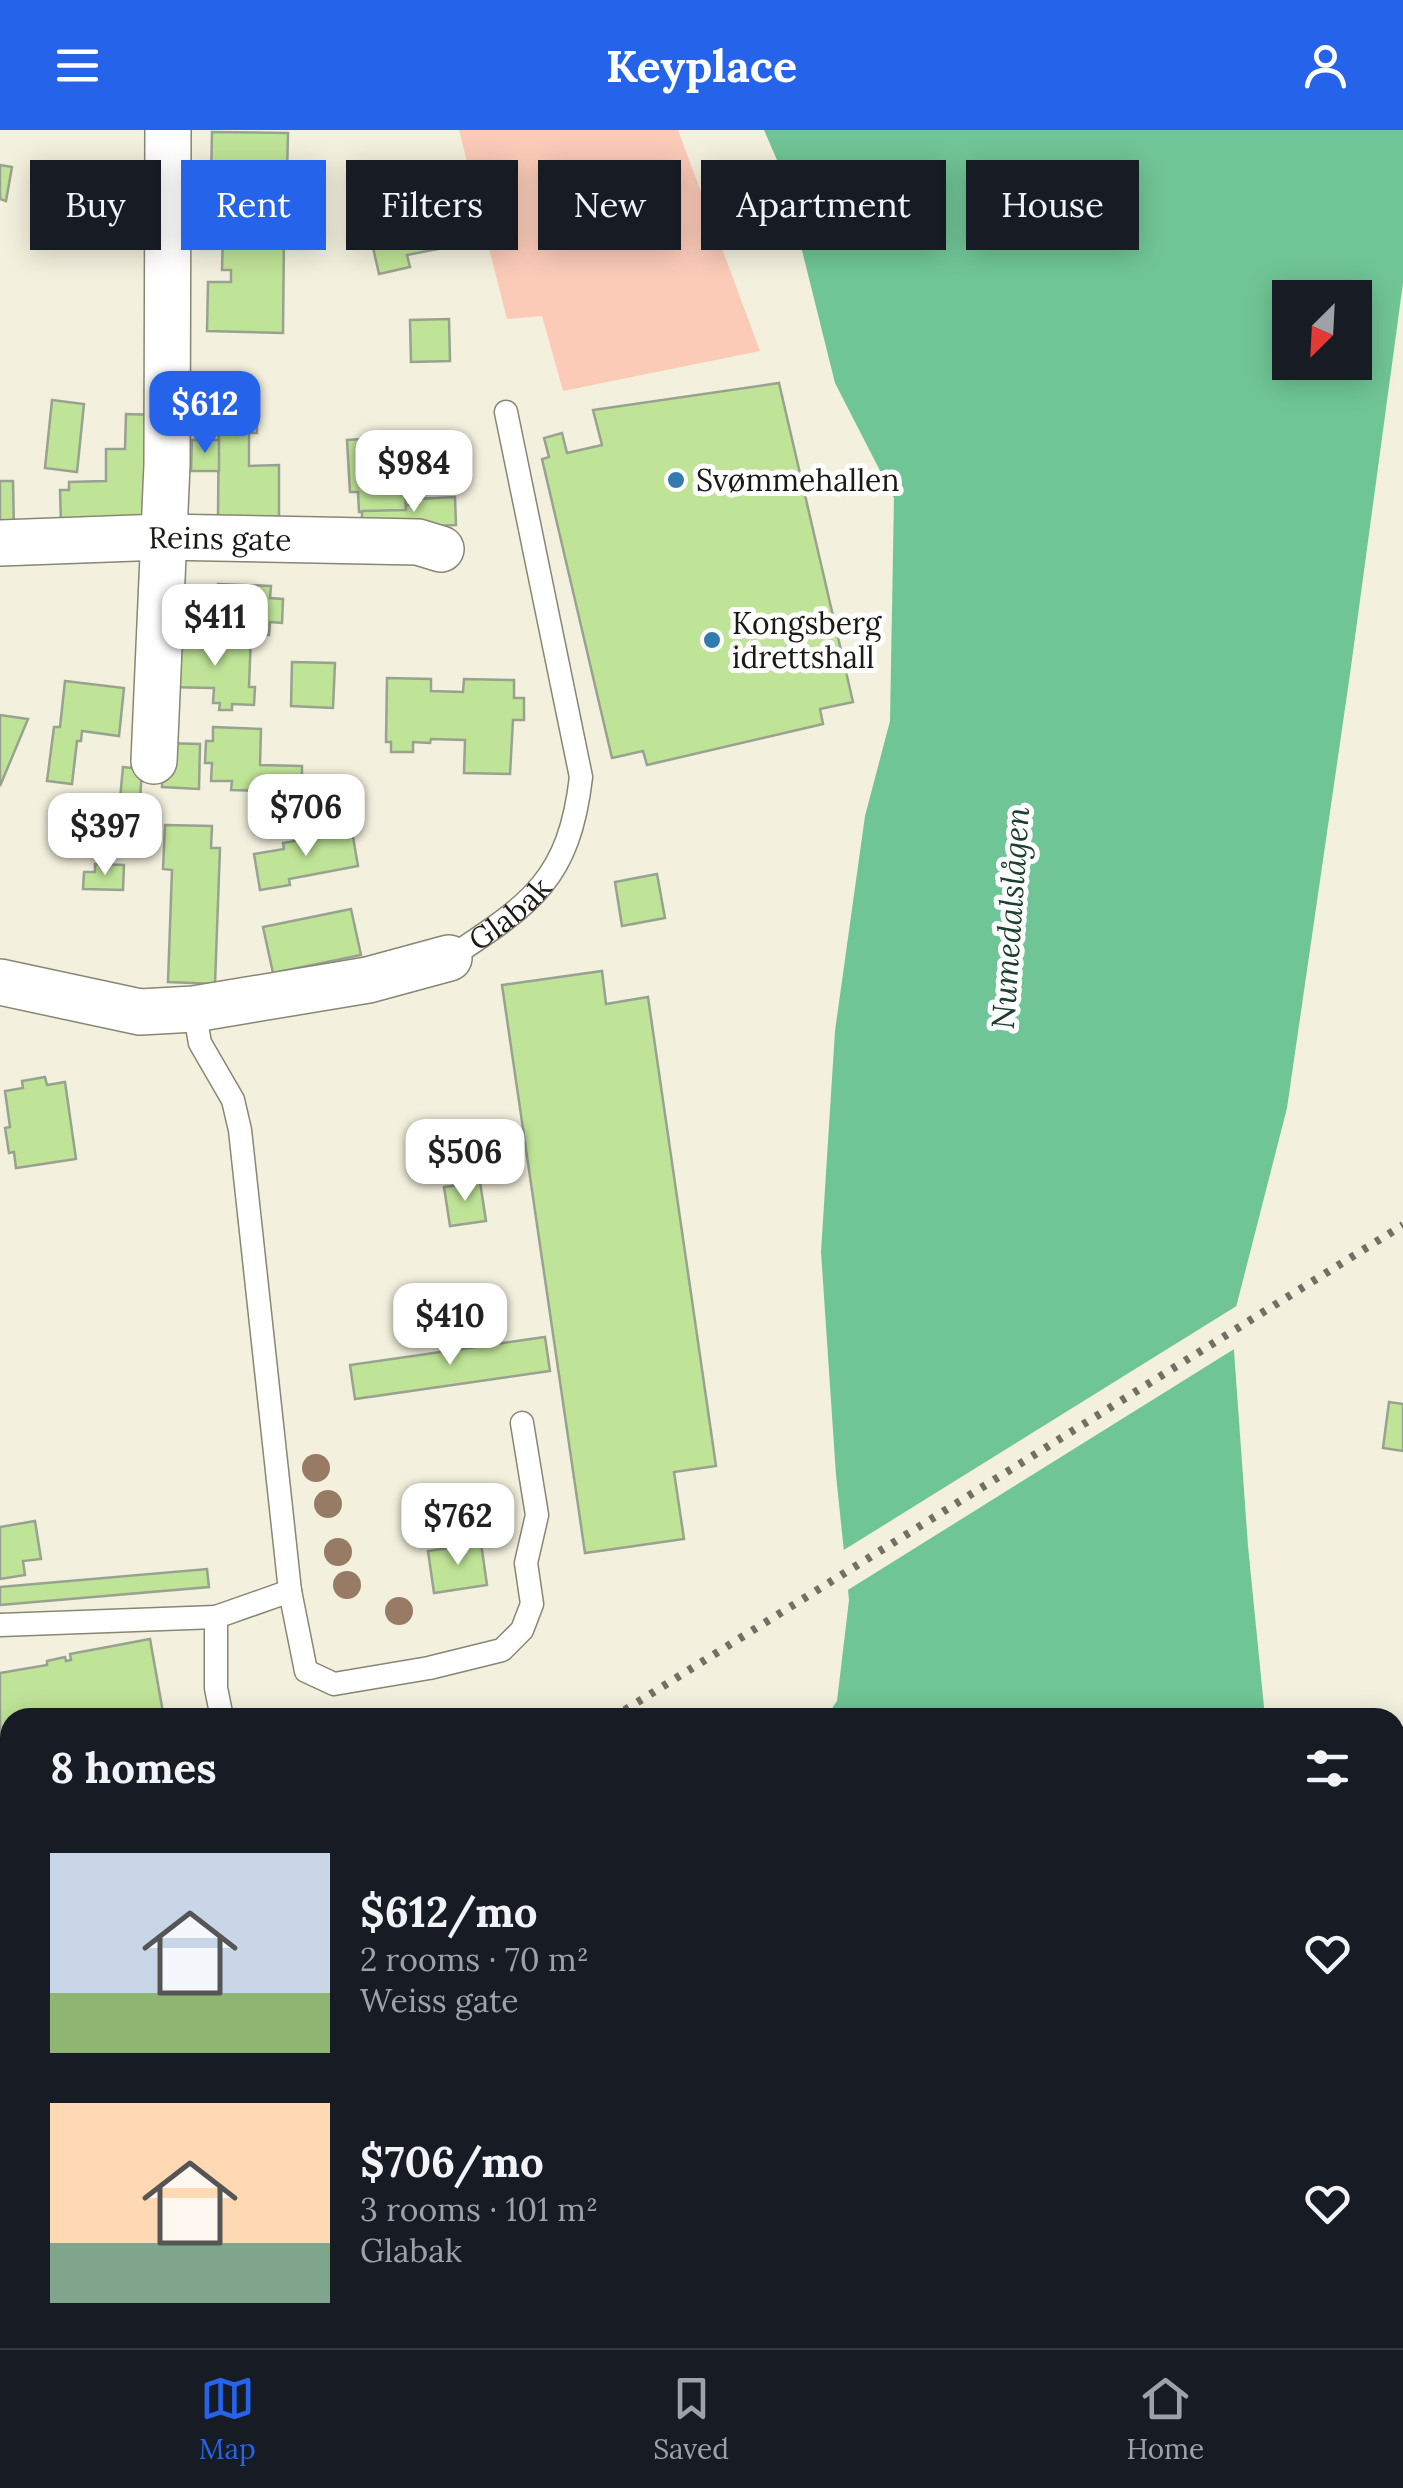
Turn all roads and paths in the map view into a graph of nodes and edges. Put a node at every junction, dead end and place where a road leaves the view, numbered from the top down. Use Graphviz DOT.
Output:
graph roads {
  1 [pos="168,130"];
  2 [pos="506,412"];
  3 [pos="162,538"];
  4 [pos="0,543"];
  5 [pos="441,550"];
  6 [pos="154,761"];
  7 [pos="450,958"];
  8 [pos="0,982"];
  9 [pos="194,1010"];
  10 [pos="522,1423"];
  11 [pos="290,1592"];
  12 [pos="216,1617"];
  13 [pos="0,1626"];
  14 [pos="220,1708"];
  1 -- 3 [label="street"];
  2 -- 7 [label="lane, Glabak"];
  3 -- 4 [label="street, Reins gate"];
  3 -- 5 [label="street, Reins gate"];
  3 -- 6 [label="street"];
  7 -- 9 [label="street, Glabak"];
  8 -- 9 [label="street, Glabak"];
  9 -- 11 [label="lane"];
  10 -- 11 [label="lane"];
  11 -- 12 [label="lane"];
  12 -- 13 [label="lane"];
  12 -- 14 [label="lane"];
}
